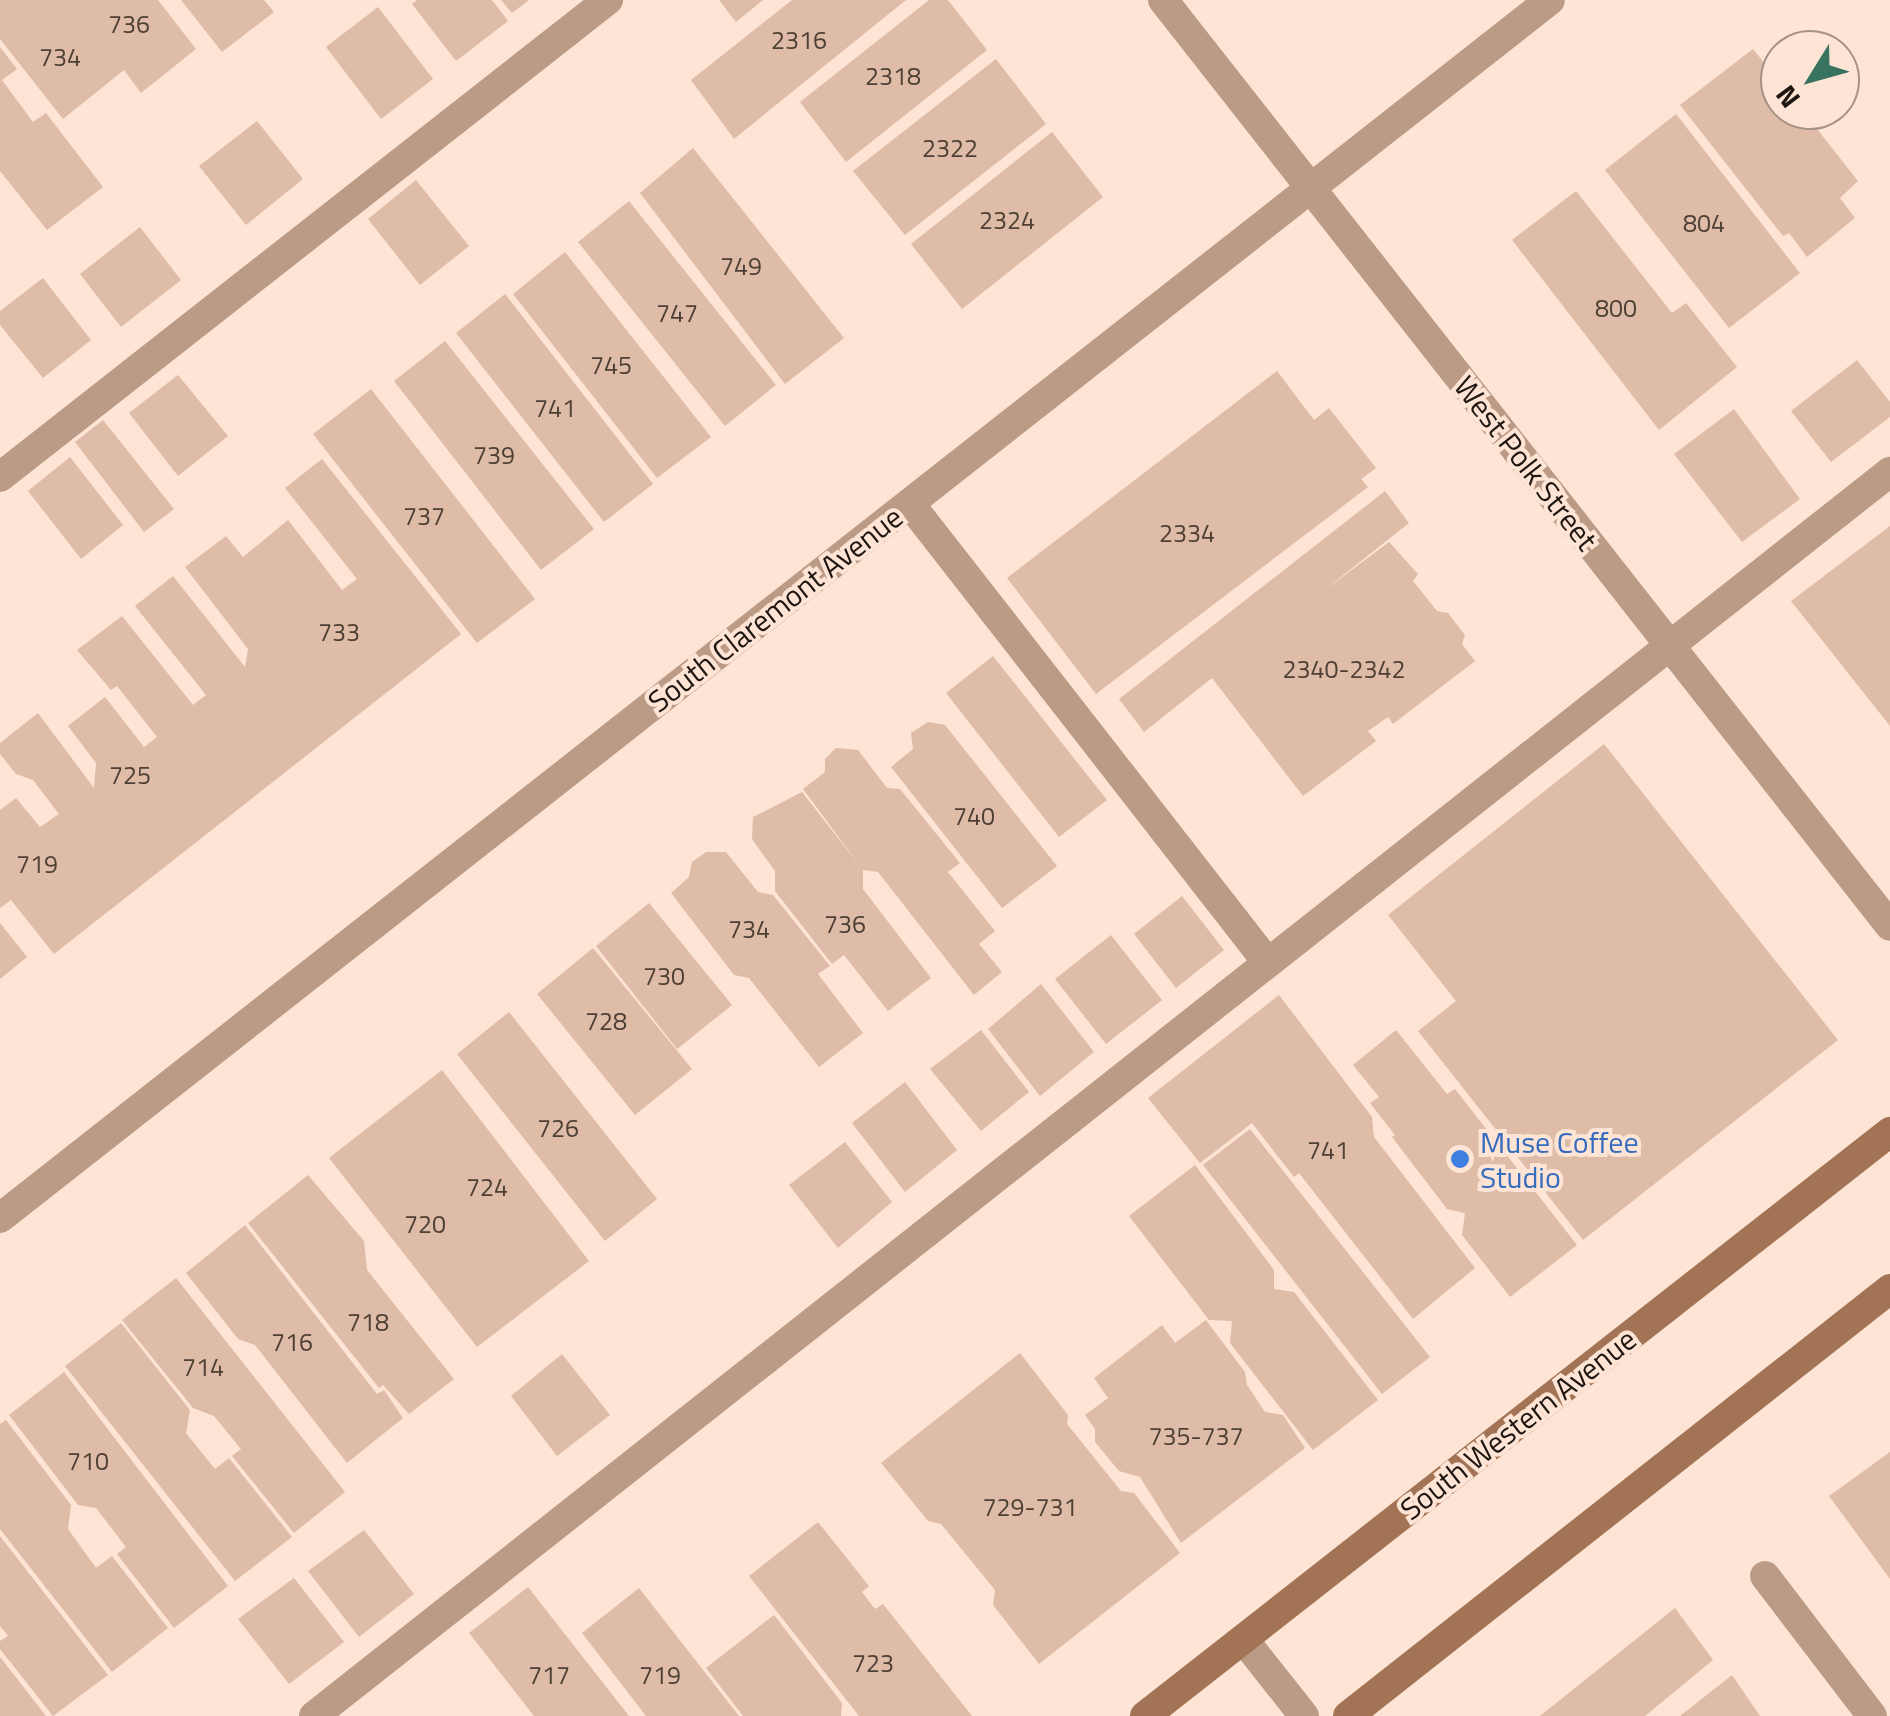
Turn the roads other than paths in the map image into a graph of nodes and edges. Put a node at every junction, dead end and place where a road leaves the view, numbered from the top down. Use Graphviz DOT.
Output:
graph roads {
  1 [pos="608,0"];
  2 [pos="1163,0"];
  3 [pos="1550,0"];
  4 [pos="1312,189"];
  5 [pos="1890,472"];
  6 [pos="0,477"];
  7 [pos="910,504"];
  8 [pos="1669,646"];
  9 [pos="1890,926"];
  10 [pos="1268,962"];
  11 [pos="1890,1132"];
  12 [pos="0,1218"];
  13 [pos="1890,1289"];
  14 [pos="1765,1576"];
  15 [pos="1244,1640"];
  16 [pos="314,1716"];
  17 [pos="1145,1716"];
  18 [pos="1304,1716"];
  19 [pos="1348,1716"];
  20 [pos="1872,1716"];
  1 -- 6 [label="street"];
  2 -- 4 [label="street, West Polk Street"];
  3 -- 4 [label="street, South Claremont Avenue"];
  4 -- 7 [label="street, South Claremont Avenue"];
  4 -- 8 [label="street, West Polk Street"];
  5 -- 8 [label="street"];
  7 -- 10 [label="street"];
  7 -- 12 [label="street, South Claremont Avenue"];
  8 -- 9 [label="street, West Polk Street"];
  8 -- 10 [label="street"];
  10 -- 16 [label="street"];
  11 -- 15 [label="main road, South Western Avenue"];
  13 -- 19 [label="main road"];
  14 -- 20 [label="street"];
  15 -- 17 [label="main road, South Western Avenue"];
  15 -- 18 [label="street"];
}
